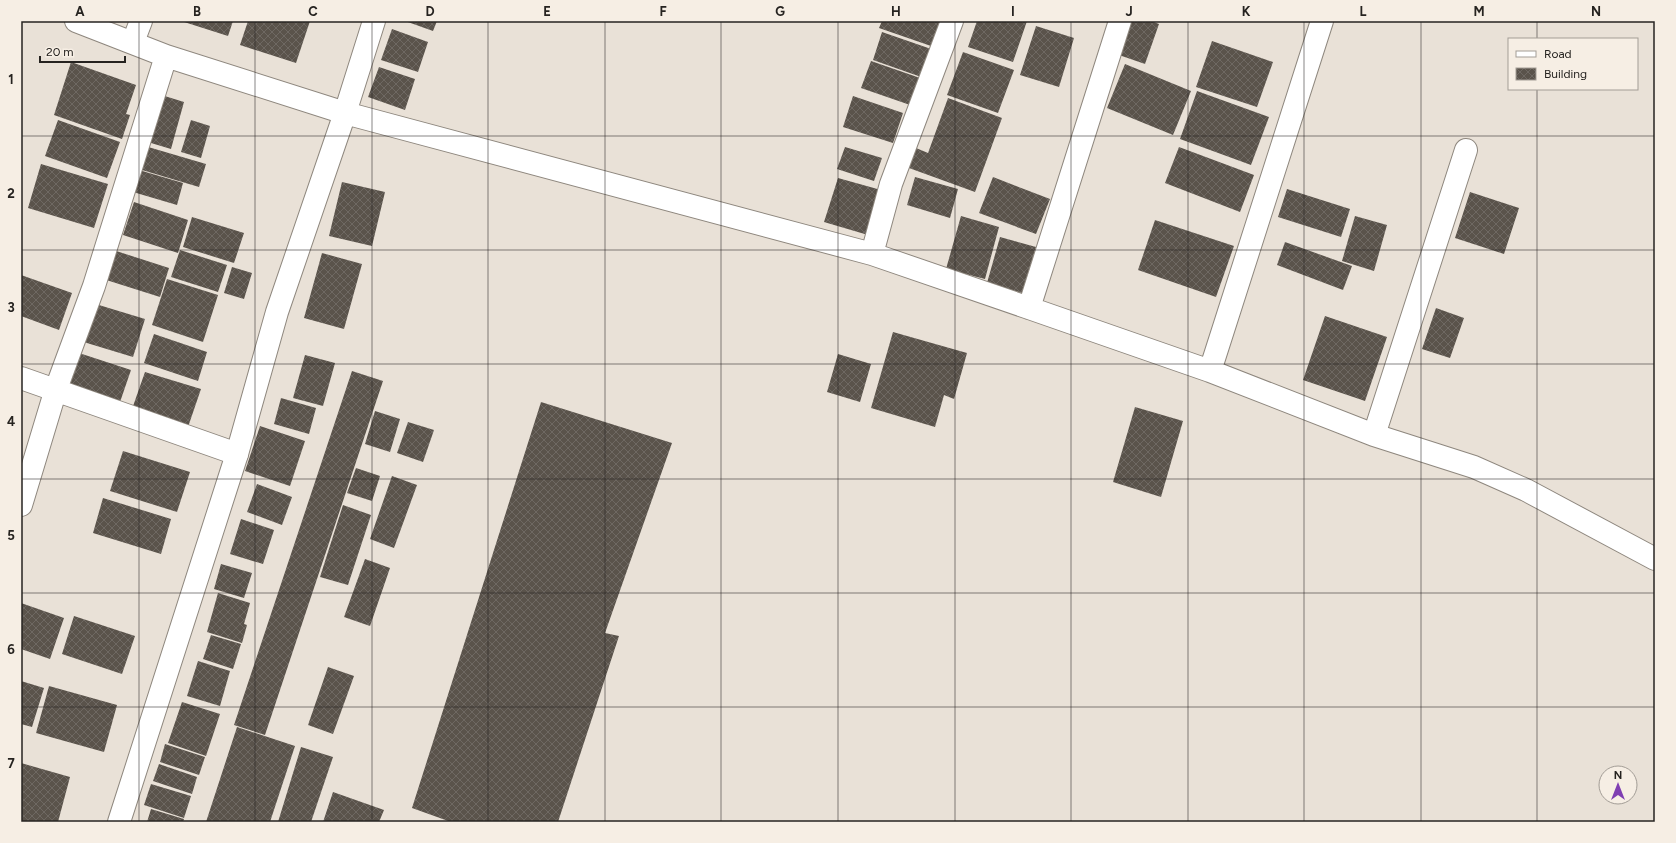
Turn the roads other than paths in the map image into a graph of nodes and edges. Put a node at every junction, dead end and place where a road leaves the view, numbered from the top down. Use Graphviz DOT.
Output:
graph roads {
  1 [pos="76,21"];
  2 [pos="141,21"];
  3 [pos="374,21"];
  4 [pos="952,21"];
  5 [pos="1120,21"];
  6 [pos="1322,21"];
  7 [pos="133,42"];
  8 [pos="166,56"];
  9 [pos="345,113"];
  10 [pos="1466,150"];
  11 [pos="872,254"];
  12 [pos="1029,308"];
  13 [pos="1210,370"];
  14 [pos="21,378"];
  15 [pos="56,389"];
  16 [pos="1374,435"];
  17 [pos="237,454"];
  18 [pos="21,505"];
  19 [pos="1655,559"];
  20 [pos="119,822"];
  1 -- 7 [label="street"];
  2 -- 7 [label="street"];
  3 -- 9 [label="street"];
  4 -- 11 [label="street"];
  5 -- 12 [label="street"];
  6 -- 13 [label="street"];
  7 -- 8 [label="street"];
  8 -- 9 [label="street"];
  8 -- 15 [label="street"];
  9 -- 11 [label="street"];
  9 -- 17 [label="street"];
  10 -- 16 [label="street"];
  11 -- 12 [label="street"];
  12 -- 13 [label="street"];
  13 -- 16 [label="street"];
  14 -- 15 [label="street"];
  15 -- 17 [label="street"];
  15 -- 18 [label="street"];
  16 -- 19 [label="street"];
  17 -- 20 [label="street"];
}
